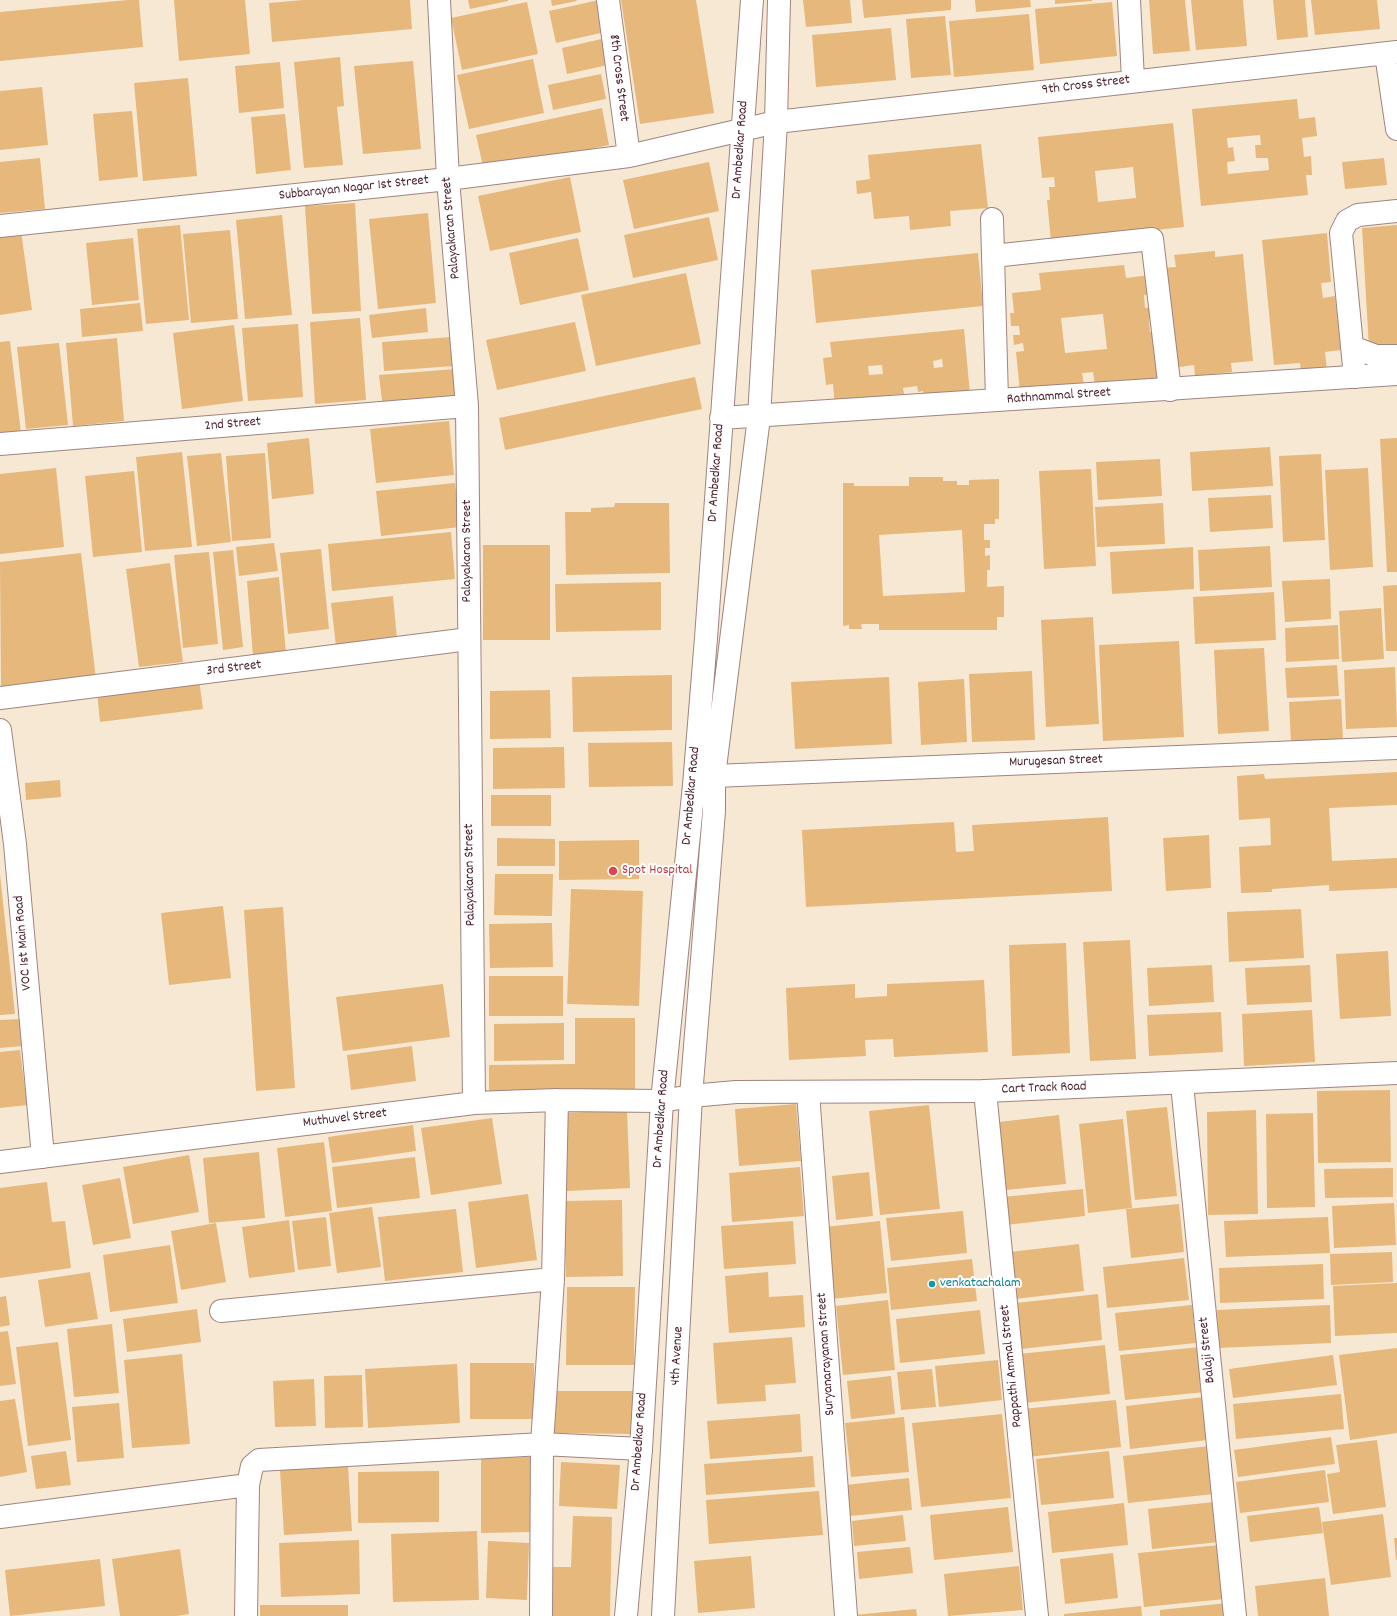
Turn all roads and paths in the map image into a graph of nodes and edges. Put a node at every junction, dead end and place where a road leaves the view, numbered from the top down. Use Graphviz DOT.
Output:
graph roads {
  1 [pos="439,0"];
  2 [pos="608,0"];
  3 [pos="752,0"];
  4 [pos="779,0"];
  5 [pos="1129,0"];
  6 [pos="1391,53"];
  7 [pos="1133,80"];
  8 [pos="776,122"];
  9 [pos="1397,129"];
  10 [pos="743,130"];
  11 [pos="629,156"];
  12 [pos="448,179"];
  13 [pos="1397,211"];
  14 [pos="992,219"];
  15 [pos="0,226"];
  16 [pos="993,256"];
  17 [pos="1352,347"];
  18 [pos="1397,356"];
  19 [pos="1397,374"];
  20 [pos="1355,377"];
  21 [pos="1170,390"];
  22 [pos="997,400"];
  23 [pos="467,406"];
  24 [pos="758,417"];
  25 [pos="721,418"];
  26 [pos="0,444"];
  27 [pos="469,639"];
  28 [pos="0,698"];
  29 [pos="0,730"];
  30 [pos="1397,748"];
  31 [pos="714,776"];
  32 [pos="7,845"];
  33 [pos="1397,1074"];
  34 [pos="1182,1084"];
  35 [pos="985,1091"];
  36 [pos="808,1092"];
  37 [pos="691,1096"];
  38 [pos="557,1100"];
  39 [pos="662,1101"];
  40 [pos="474,1103"];
  41 [pos="43,1157"];
  42 [pos="0,1162"];
  43 [pos="553,1279"];
  44 [pos="220,1311"];
  45 [pos="542,1444"];
  46 [pos="641,1449"];
  47 [pos="248,1485"];
  48 [pos="0,1517"];
  49 [pos="246,1616"];
  50 [pos="541,1616"];
  51 [pos="626,1616"];
  52 [pos="663,1616"];
  53 [pos="846,1616"];
  54 [pos="1037,1616"];
  55 [pos="1235,1616"];
  1 -- 12 [label="street, Palayakaran Street"];
  2 -- 11 [label="street, 8th Cross Street"];
  3 -- 10 [label="street, Dr Ambedkar Road"];
  4 -- 8 [label="street, Dr Ambedkar Road"];
  5 -- 7 [label="street"];
  6 -- 7 [label="street, 9th Cross Street"];
  6 -- 9 [label="street"];
  7 -- 8 [label="street, 9th Cross Street"];
  8 -- 10 [label="street, Subbarayan Nagar 1st Street"];
  8 -- 24 [label="street, Dr Ambedkar Road"];
  10 -- 11 [label="street, Subbarayan Nagar 1st Street"];
  10 -- 25 [label="street, Dr Ambedkar Road"];
  11 -- 12 [label="street, Subbarayan Nagar 1st Street"];
  12 -- 15 [label="street, Subbarayan Nagar 1st Street"];
  12 -- 23 [label="street, Palayakaran Street"];
  13 -- 17 [label="street"];
  14 -- 16 [label="street"];
  16 -- 21 [label="street"];
  16 -- 22 [label="street"];
  17 -- 18 [label="street"];
  17 -- 20 [label="street"];
  19 -- 20 [label="street, Rathnammal Street"];
  20 -- 21 [label="street, Rathnammal Street"];
  21 -- 22 [label="street, Rathnammal Street"];
  22 -- 24 [label="street, Rathnammal Street"];
  23 -- 26 [label="street, 2nd Street"];
  23 -- 27 [label="street, Palayakaran Street"];
  24 -- 25 [label="street, Rathnammal Street"];
  24 -- 31 [label="street, Dr Ambedkar Road"];
  25 -- 39 [label="street, Dr Ambedkar Road"];
  27 -- 28 [label="street, 3rd Street"];
  27 -- 40 [label="street, Palayakaran Street"];
  29 -- 32 [label="street, VOC 1st Main Road"];
  30 -- 31 [label="street, Murugesan Street"];
  31 -- 37 [label="street, Dr Ambedkar Road"];
  32 -- 41 [label="street, VOC 1st Main Road"];
  33 -- 34 [label="street, Cart Track Road"];
  34 -- 35 [label="street, Cart Track Road"];
  34 -- 55 [label="street, Balaji Street"];
  35 -- 36 [label="street, Cart Track Road"];
  35 -- 54 [label="street, Pappathi Ammal Street"];
  36 -- 37 [label="street, Cart Track Road"];
  36 -- 53 [label="street, Suryanarayanan Street"];
  37 -- 39 [label="street, Muthuvel Street"];
  37 -- 52 [label="street, 4th Avenue"];
  38 -- 39 [label="street, Muthuvel Street"];
  38 -- 40 [label="street, Muthuvel Street"];
  38 -- 43 [label="street"];
  39 -- 46 [label="street, Dr Ambedkar Road"];
  40 -- 41 [label="street, Muthuvel Street"];
  41 -- 42 [label="street, Muthuvel Street"];
  43 -- 44 [label="street"];
  43 -- 45 [label="street"];
  45 -- 46 [label="street"];
  45 -- 47 [label="street"];
  45 -- 50 [label="street"];
  46 -- 51 [label="street, Dr Ambedkar Road"];
  47 -- 48 [label="street"];
  47 -- 49 [label="street"];
}
